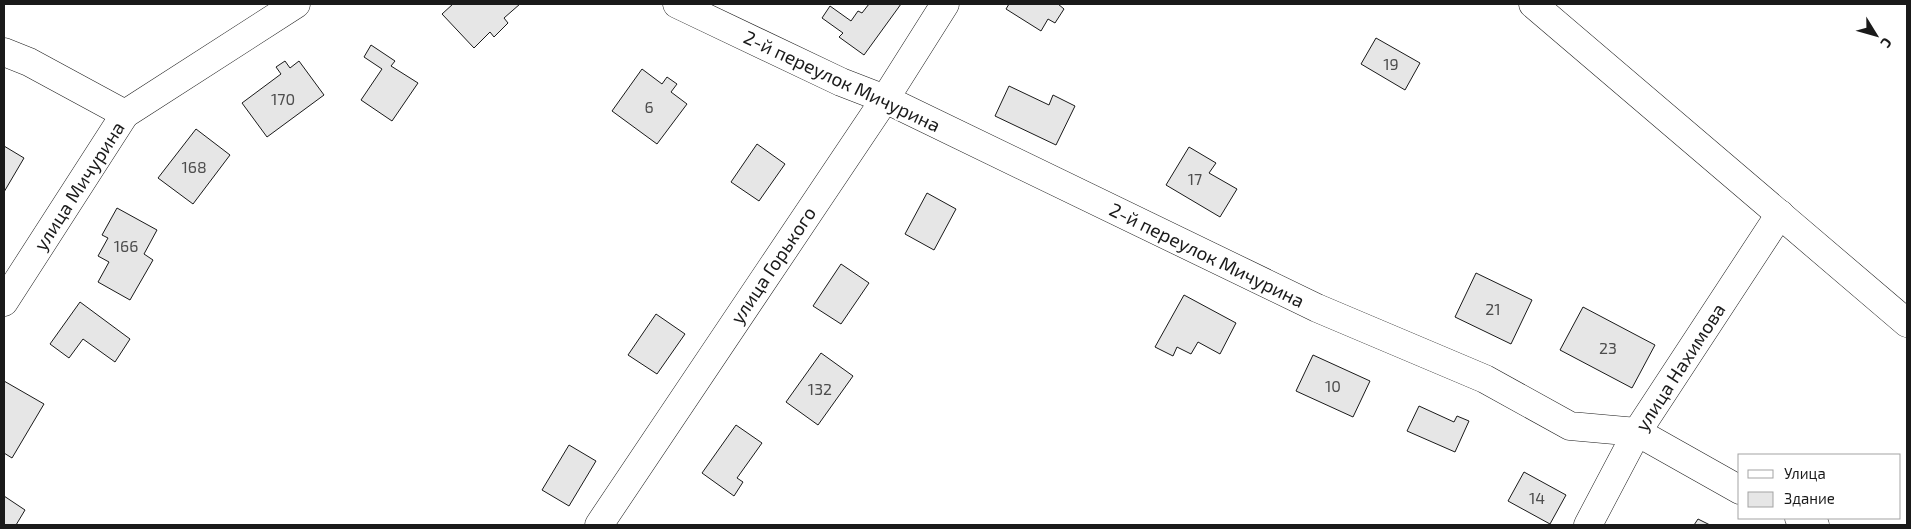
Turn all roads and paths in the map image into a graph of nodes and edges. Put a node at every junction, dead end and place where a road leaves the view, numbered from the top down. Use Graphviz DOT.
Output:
graph roads {
  1 [pos="296,4"];
  2 [pos="677,4"];
  3 [pos="946,4"];
  4 [pos="1533,4"];
  5 [pos="4,52"];
  6 [pos="885,99"];
  7 [pos="126,114"];
  8 [pos="1780,214"];
  9 [pos="4,302"];
  10 [pos="1907,323"];
  11 [pos="1637,432"];
  12 [pos="1738,489"];
  13 [pos="1801,519"];
  14 [pos="599,525"];
  15 [pos="1588,525"];
  16 [pos="1815,525"];
  1 -- 7 [label="street, улица Мичурина"];
  2 -- 6 [label="street, 2-й переулок Мичурина"];
  3 -- 6 [label="street, улица Горького"];
  4 -- 8 [label="street"];
  5 -- 7 [label="street"];
  6 -- 11 [label="street, 2-й переулок Мичурина"];
  6 -- 14 [label="street, улица Горького"];
  7 -- 9 [label="street, улица Мичурина"];
  8 -- 10 [label="street"];
  8 -- 11 [label="street, улица Нахимова"];
  11 -- 12 [label="street, 2-й переулок Мичурина"];
  11 -- 15 [label="street, улица Нахимова"];
  13 -- 16 [label="street"];
}
